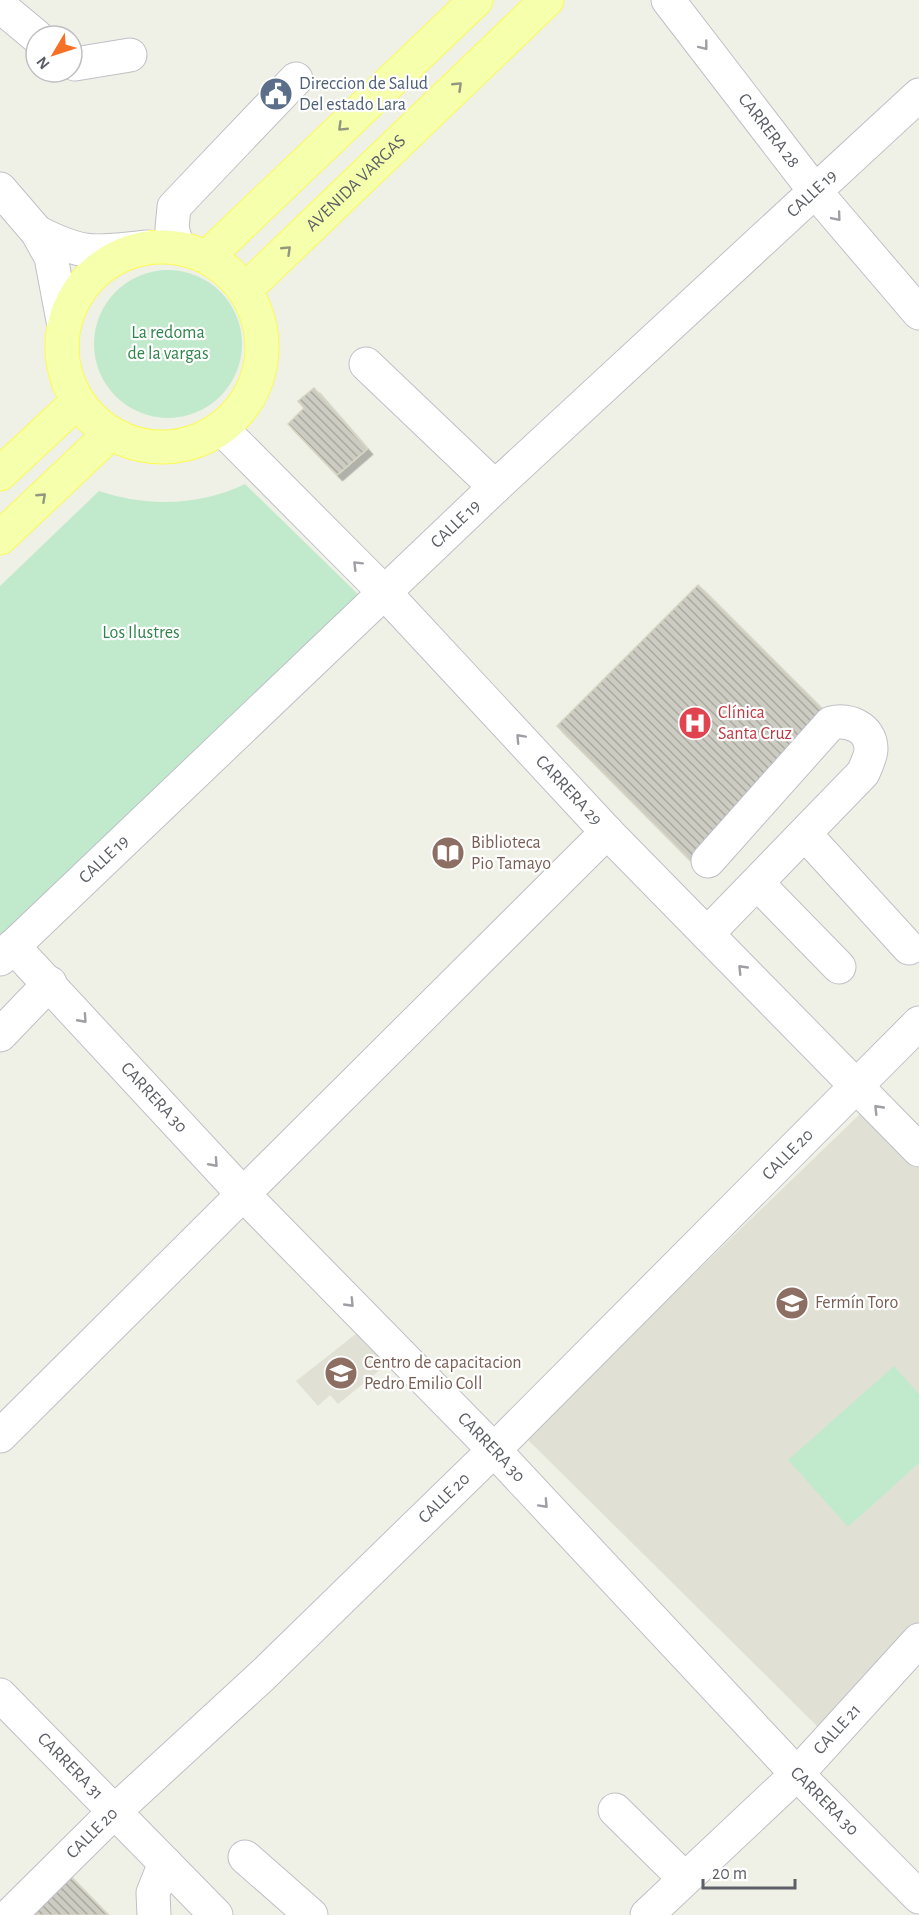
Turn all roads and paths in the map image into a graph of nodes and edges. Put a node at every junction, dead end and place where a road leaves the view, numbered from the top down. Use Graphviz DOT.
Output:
graph roads {
  1 [pos="476,0"];
  2 [pos="547,0"];
  3 [pos="668,0"];
  4 [pos="0,6"];
  5 [pos="24,26"];
  6 [pos="129,55"];
  7 [pos="84,62"];
  8 [pos="296,80"];
  9 [pos="919,96"];
  10 [pos="0,189"];
  11 [pos="814,190"];
  12 [pos="37,232"];
  13 [pos="178,251"];
  14 [pos="245,290"];
  15 [pos="919,313"];
  16 [pos="64,326"];
  17 [pos="366,364"];
  18 [pos="78,401"];
  19 [pos="222,429"];
  20 [pos="111,433"];
  21 [pos="0,474"];
  22 [pos="495,487"];
  23 [pos="0,538"];
  24 [pos="384,592"];
  25 [pos="607,832"];
  26 [pos="805,834"];
  27 [pos="708,861"];
  28 [pos="757,883"];
  29 [pos="707,934"];
  30 [pos="909,948"];
  31 [pos="7,953"];
  32 [pos="839,967"];
  33 [pos="50,983"];
  34 [pos="919,1023"];
  35 [pos="0,1035"];
  36 [pos="856,1086"];
  37 [pos="919,1150"];
  38 [pos="243,1194"];
  39 [pos="0,1436"];
  40 [pos="494,1450"];
  41 [pos="919,1640"];
  42 [pos="0,1695"];
  43 [pos="796,1774"];
  44 [pos="615,1810"];
  45 [pos="115,1811"];
  46 [pos="245,1857"];
  47 [pos="165,1863"];
  48 [pos="684,1878"];
  49 [pos="916,1887"];
  50 [pos="10,1915"];
  51 [pos="154,1915"];
  52 [pos="216,1915"];
  53 [pos="311,1915"];
  54 [pos="647,1915"];
  1 -- 13 [label="main road, one-way"];
  14 -- 2 [label="main road, AVENIDA VARGAS, one-way"];
  3 -- 11 [label="street, CARRERA 28, one-way"];
  4 -- 5 [label="street"];
  6 -- 7 [label="street"];
  8 -- 13 [label="street"];
  9 -- 11 [label="street, CALLE 19"];
  10 -- 12 [label="street"];
  11 -- 15 [label="street, CARRERA 28, one-way"];
  11 -- 22 [label="street, CALLE 19"];
  12 -- 13 [label="street"];
  12 -- 16 [label="street"];
  13 -- 14 [label="main road"];
  13 -- 16 [label="main road"];
  14 -- 19 [label="main road"];
  16 -- 18 [label="main road"];
  17 -- 22 [label="street"];
  18 -- 20 [label="main road"];
  18 -- 21 [label="main road"];
  19 -- 20 [label="main road"];
  24 -- 19 [label="street, CARRERA 29, one-way"];
  23 -- 20 [label="main road, one-way"];
  22 -- 24 [label="street, CALLE 19"];
  25 -- 24 [label="street, CARRERA 29, one-way"];
  24 -- 31 [label="street, CALLE 19"];
  25 -- 29 [label="street, CARRERA 29"];
  25 -- 38 [label="street"];
  26 -- 27 [label="street"];
  26 -- 28 [label="street"];
  26 -- 30 [label="street"];
  28 -- 29 [label="street"];
  28 -- 32 [label="street"];
  36 -- 29 [label="street, CARRERA 29, one-way"];
  31 -- 33 [label="street, CARRERA 30"];
  33 -- 35 [label="street"];
  33 -- 38 [label="street, CARRERA 30, one-way"];
  34 -- 36 [label="street, CALLE 20"];
  37 -- 36 [label="street, CARRERA 29, one-way"];
  36 -- 40 [label="street, CALLE 20"];
  38 -- 39 [label="street"];
  38 -- 40 [label="street, CARRERA 30, one-way"];
  40 -- 43 [label="street, CARRERA 30, one-way"];
  40 -- 45 [label="street, CALLE 20"];
  41 -- 43 [label="street, CALLE 21"];
  42 -- 45 [label="street, CARRERA 31"];
  43 -- 48 [label="street, CALLE 21"];
  43 -- 49 [label="street, CARRERA 30"];
  44 -- 48 [label="street"];
  45 -- 47 [label="street, CARRERA 31"];
  45 -- 50 [label="street, CALLE 20"];
  46 -- 53 [label="street"];
  47 -- 51 [label="street"];
  47 -- 52 [label="street, CARRERA 31"];
  48 -- 54 [label="street, CALLE 21"];
}
